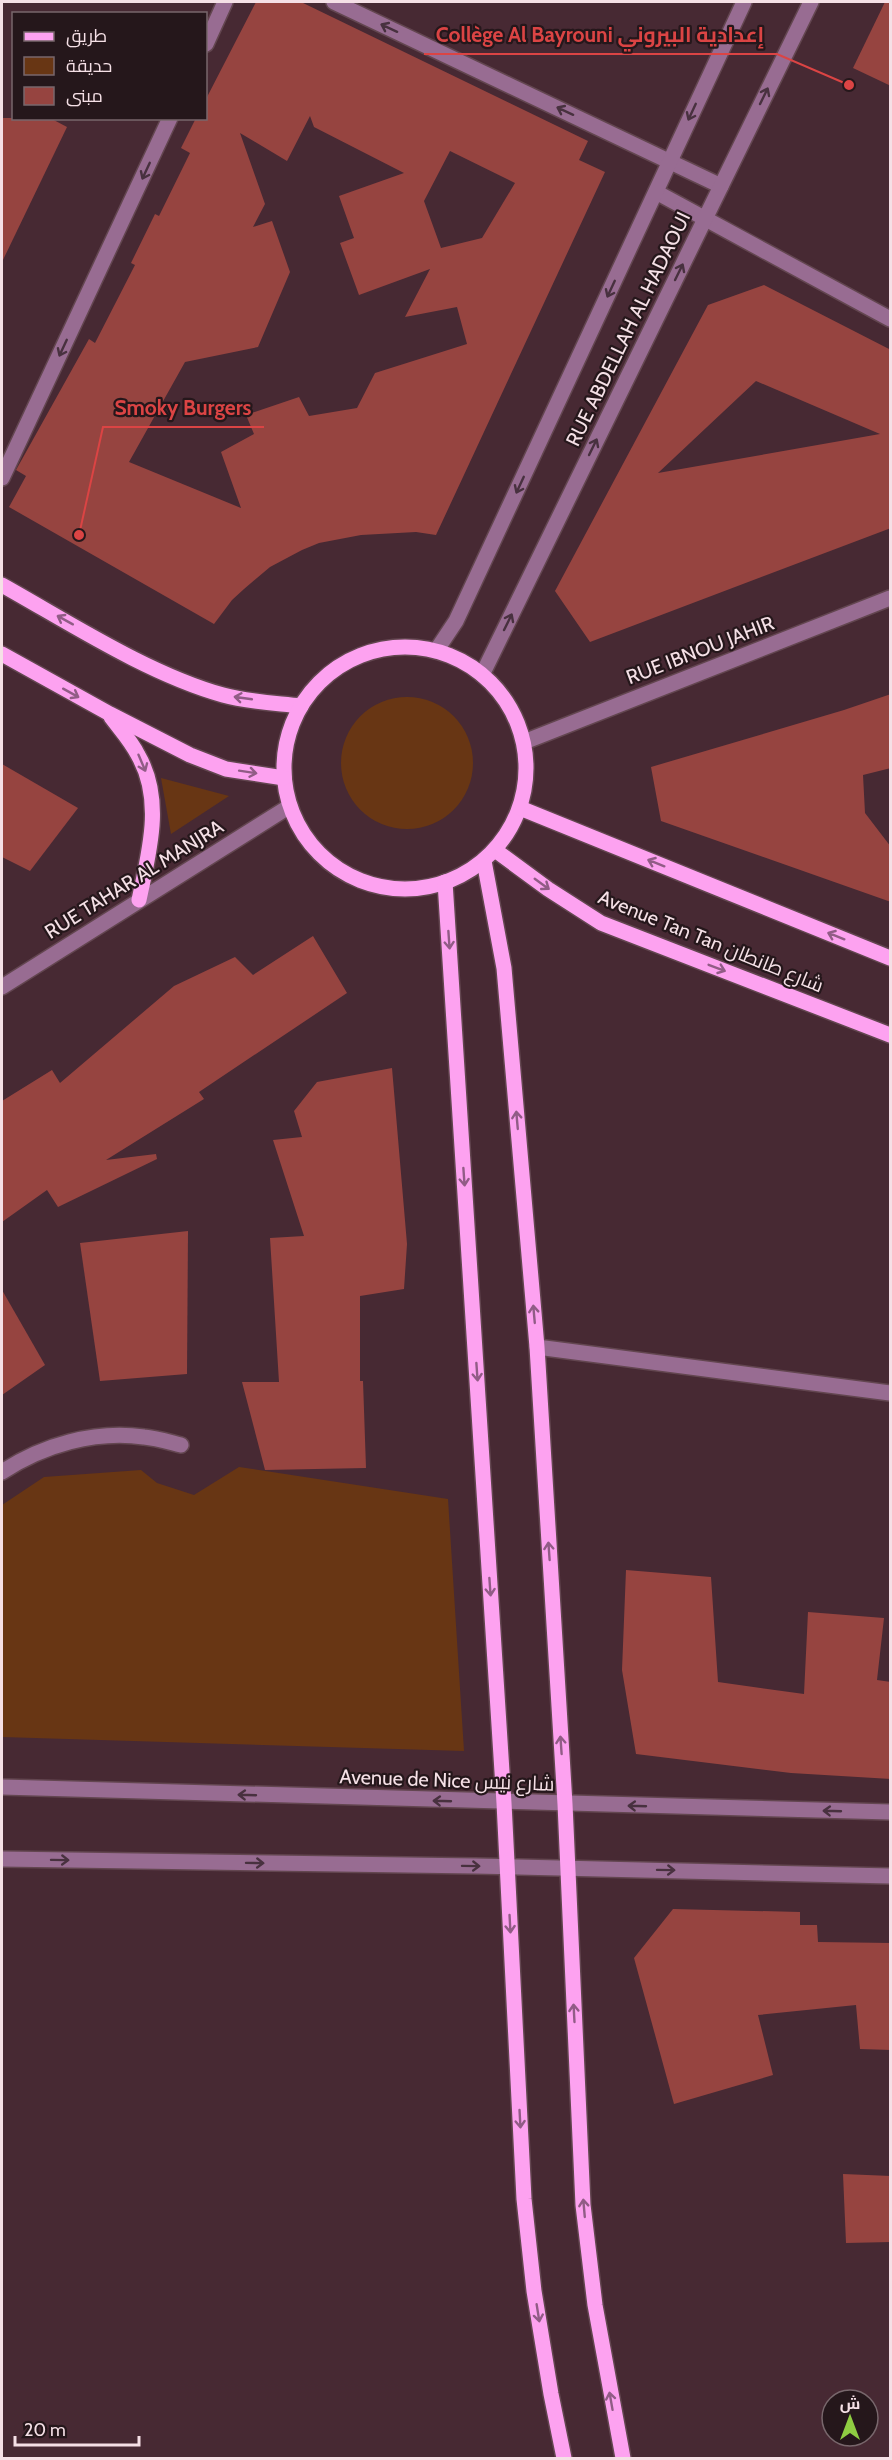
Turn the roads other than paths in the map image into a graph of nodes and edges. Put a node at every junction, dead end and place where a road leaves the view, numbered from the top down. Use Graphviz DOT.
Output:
graph roads {
  1 [pos="225,2"];
  2 [pos="334,2"];
  3 [pos="744,2"];
  4 [pos="811,2"];
  5 [pos="207,42"];
  6 [pos="169,120"];
  7 [pos="669,161"];
  8 [pos="721,186"];
  9 [pos="656,192"];
  10 [pos="705,218"];
  11 [pos="891,319"];
  12 [pos="2,478"];
  13 [pos="2,585"];
  14 [pos="891,598"];
  15 [pos="436,651"];
  16 [pos="2,654"];
  17 [pos="482,675"];
  18 [pos="301,706"];
  19 [pos="110,714"];
  20 [pos="524,742"];
  21 [pos="284,778"];
  22 [pos="290,806"];
  23 [pos="520,808"];
  24 [pos="490,855"];
  25 [pos="445,882"];
  26 [pos="139,900"];
  27 [pos="891,958"];
  28 [pos="2,987"];
  29 [pos="891,1035"];
  30 [pos="537,1347"];
  31 [pos="891,1393"];
  32 [pos="181,1445"];
  33 [pos="2,1472"];
  34 [pos="2,1787"];
  35 [pos="504,1803"];
  36 [pos="565,1804"];
  37 [pos="891,1812"];
  38 [pos="2,1859"];
  39 [pos="507,1867"];
  40 [pos="567,1868"];
  41 [pos="891,1876"];
  42 [pos="564,2458"];
  43 [pos="623,2458"];
  1 -- 5 [label="street"];
  7 -- 2 [label="street, one-way"];
  3 -- 7 [label="street, RUE ABDELLAH AL HADAOUI, one-way"];
  8 -- 4 [label="street, RUE ABDELLAH AL HADAOUI, one-way"];
  6 -- 12 [label="street, one-way"];
  7 -- 8 [label="street"];
  7 -- 9 [label="street, RUE ABDELLAH AL HADAOUI"];
  8 -- 10 [label="street, RUE ABDELLAH AL HADAOUI"];
  9 -- 10 [label="street"];
  9 -- 15 [label="street, RUE ABDELLAH AL HADAOUI, one-way"];
  10 -- 11 [label="street"];
  17 -- 10 [label="street, RUE ABDELLAH AL HADAOUI, one-way"];
  18 -- 13 [label="main road, one-way"];
  14 -- 20 [label="street, RUE IBNOU JAHIR"];
  15 -- 17 [label="main road"];
  15 -- 18 [label="main road"];
  16 -- 19 [label="main road, one-way"];
  17 -- 20 [label="main road"];
  18 -- 21 [label="main road"];
  19 -- 21 [label="main road, one-way"];
  19 -- 26 [label="main road, one-way"];
  20 -- 23 [label="main road"];
  21 -- 22 [label="main road"];
  22 -- 25 [label="main road"];
  22 -- 26 [label="street, RUE TAHAR AL MANJRA"];
  23 -- 24 [label="main road"];
  27 -- 23 [label="main road, one-way"];
  24 -- 25 [label="main road"];
  24 -- 29 [label="main road, Avenue Tan Tan شارع طانطان, one-way"];
  30 -- 24 [label="main road, one-way"];
  25 -- 35 [label="main road, one-way"];
  26 -- 28 [label="street, RUE TAHAR AL MANJRA"];
  30 -- 31 [label="street"];
  36 -- 30 [label="main road, one-way"];
  32 -- 33 [label="street"];
  35 -- 34 [label="street, Avenue de Nice شارع نيس, one-way"];
  35 -- 36 [label="street, Avenue de Nice شارع نيس"];
  35 -- 39 [label="main road"];
  37 -- 36 [label="street, Avenue de Nice شارع نيس, one-way"];
  36 -- 40 [label="main road"];
  38 -- 39 [label="street, one-way"];
  39 -- 40 [label="street"];
  39 -- 42 [label="main road, one-way"];
  40 -- 41 [label="street, one-way"];
  43 -- 40 [label="main road, one-way"];
}
